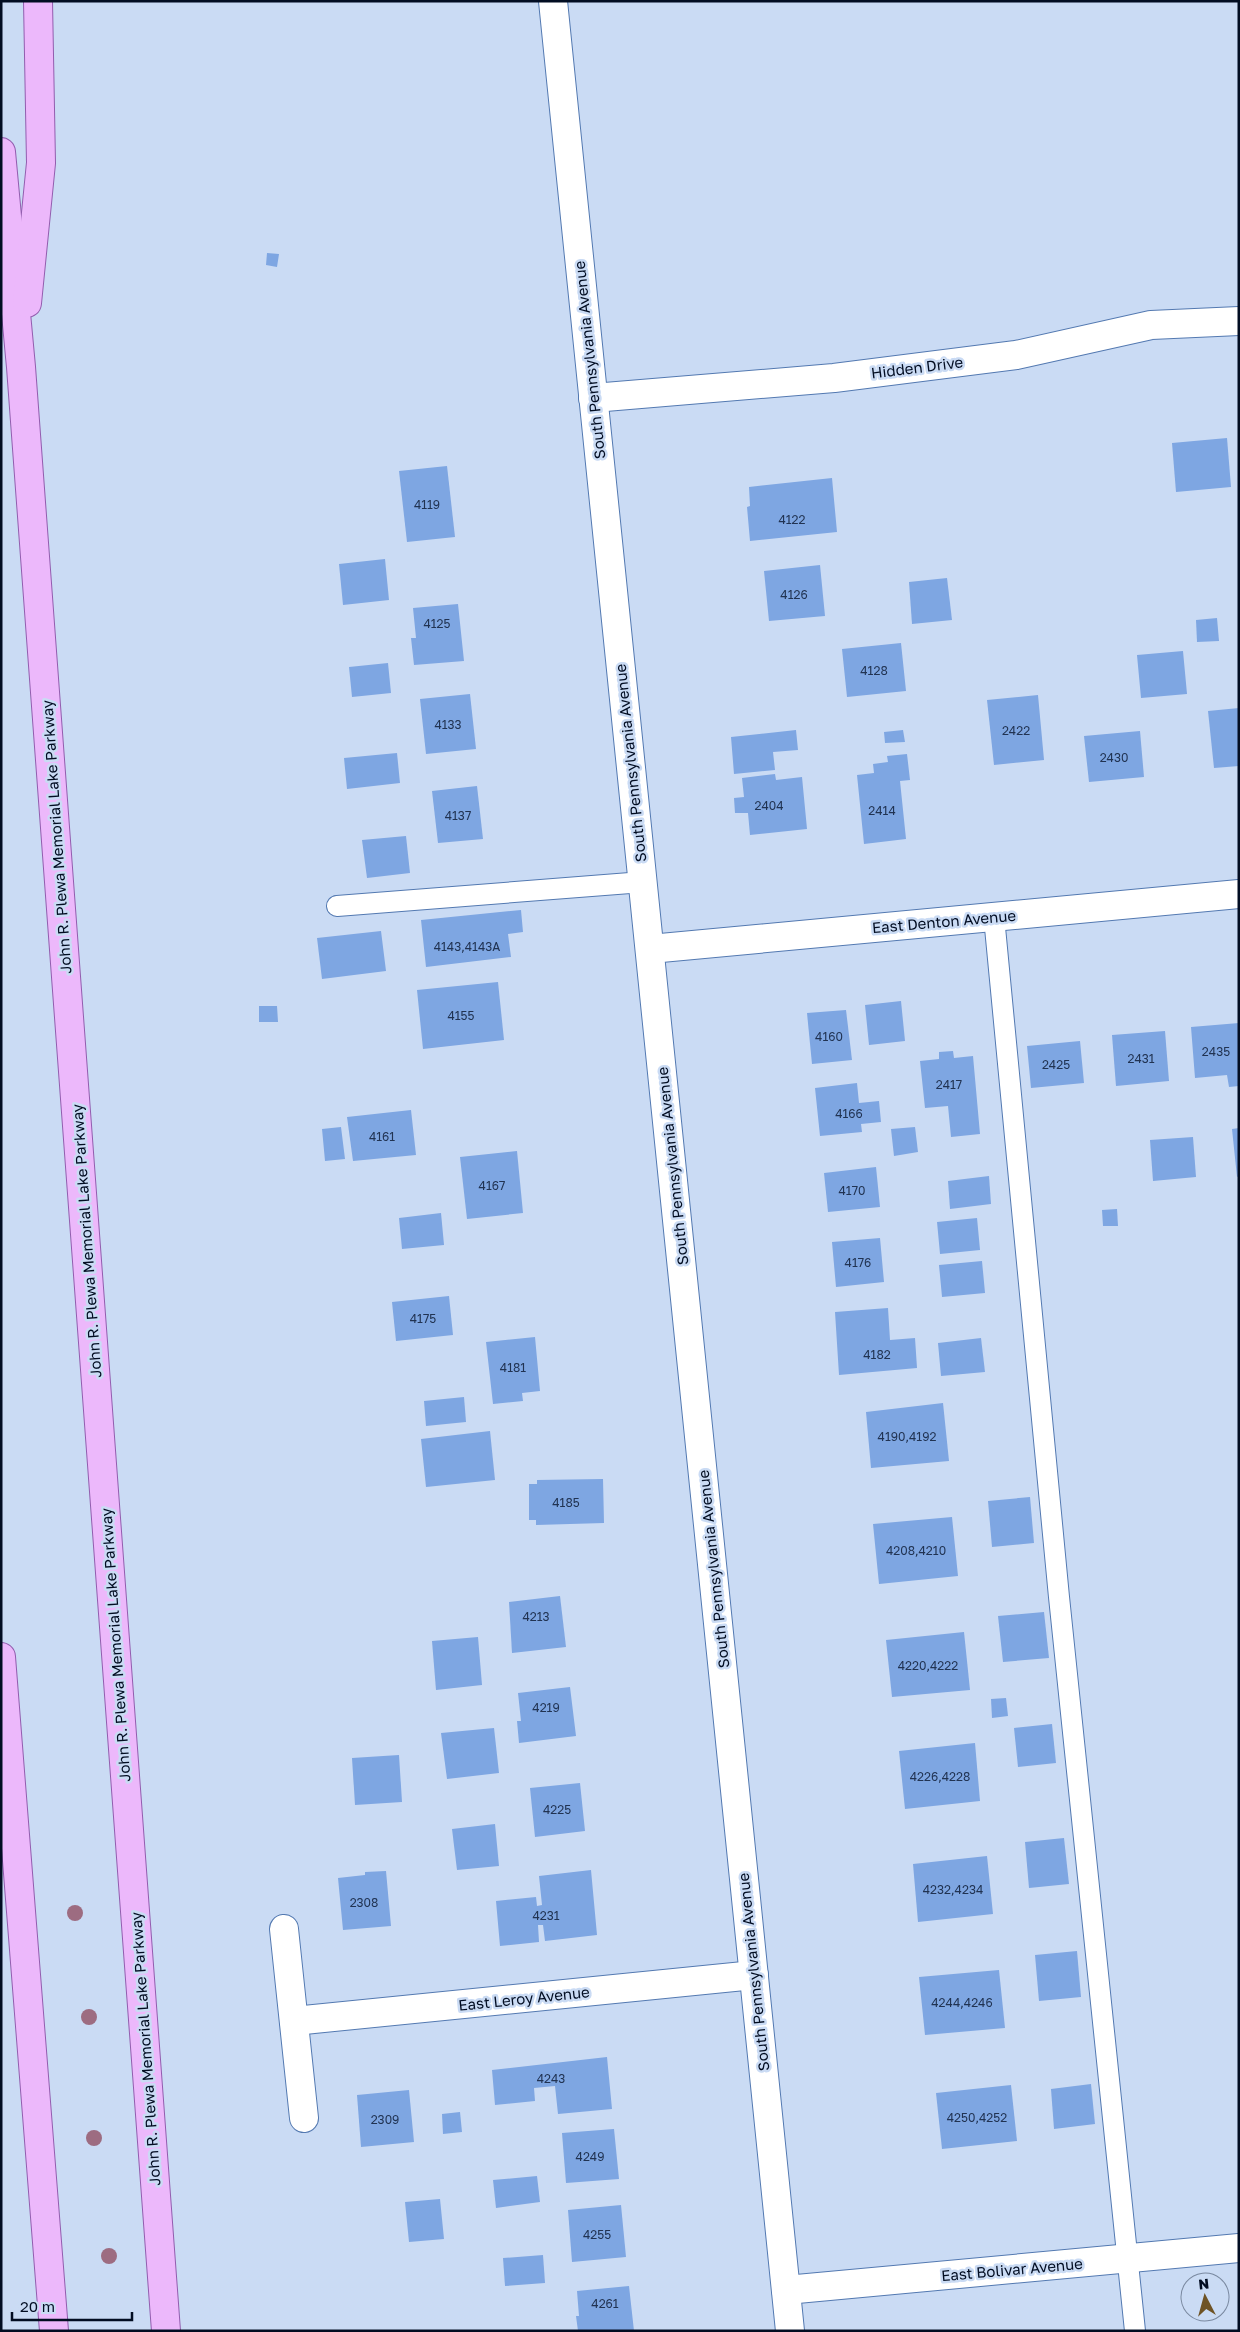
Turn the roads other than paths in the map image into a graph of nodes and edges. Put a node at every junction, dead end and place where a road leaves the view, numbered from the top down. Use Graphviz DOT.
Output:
graph roads {
  1 [pos="38,1"];
  2 [pos="553,1"];
  3 [pos="1,152"];
  4 [pos="1239,321"];
  5 [pos="21,367"];
  6 [pos="593,398"];
  7 [pos="643,882"];
  8 [pos="1239,894"];
  9 [pos="337,906"];
  10 [pos="994,917"];
  11 [pos="650,949"];
  12 [pos="1,1656"];
  13 [pos="284,1929"];
  14 [pos="754,1975"];
  15 [pos="294,2021"];
  16 [pos="304,2118"];
  17 [pos="1239,2248"];
  18 [pos="1129,2258"];
  19 [pos="786,2290"];
  20 [pos="54,2331"];
  21 [pos="166,2331"];
  22 [pos="790,2331"];
  23 [pos="1135,2331"];
  1 -- 5 [label="main road"];
  2 -- 6 [label="street, South Pennsylvania Avenue"];
  3 -- 5 [label="main road, John R. Plewa Memorial Lake Parkway"];
  4 -- 6 [label="street, Hidden Drive"];
  5 -- 21 [label="main road, John R. Plewa Memorial Lake Parkway"];
  6 -- 7 [label="street, South Pennsylvania Avenue"];
  7 -- 9 [label="lane"];
  7 -- 11 [label="street, South Pennsylvania Avenue"];
  8 -- 10 [label="street, East Denton Avenue"];
  10 -- 11 [label="street, East Denton Avenue"];
  10 -- 18 [label="lane"];
  11 -- 14 [label="street, South Pennsylvania Avenue"];
  12 -- 20 [label="main road"];
  13 -- 15 [label="street"];
  14 -- 15 [label="street, East Leroy Avenue"];
  14 -- 19 [label="street, South Pennsylvania Avenue"];
  15 -- 16 [label="street"];
  17 -- 18 [label="street, East Bolivar Avenue"];
  18 -- 19 [label="street, East Bolivar Avenue"];
  18 -- 23 [label="lane"];
  19 -- 22 [label="street, South Pennsylvania Avenue"];
}
